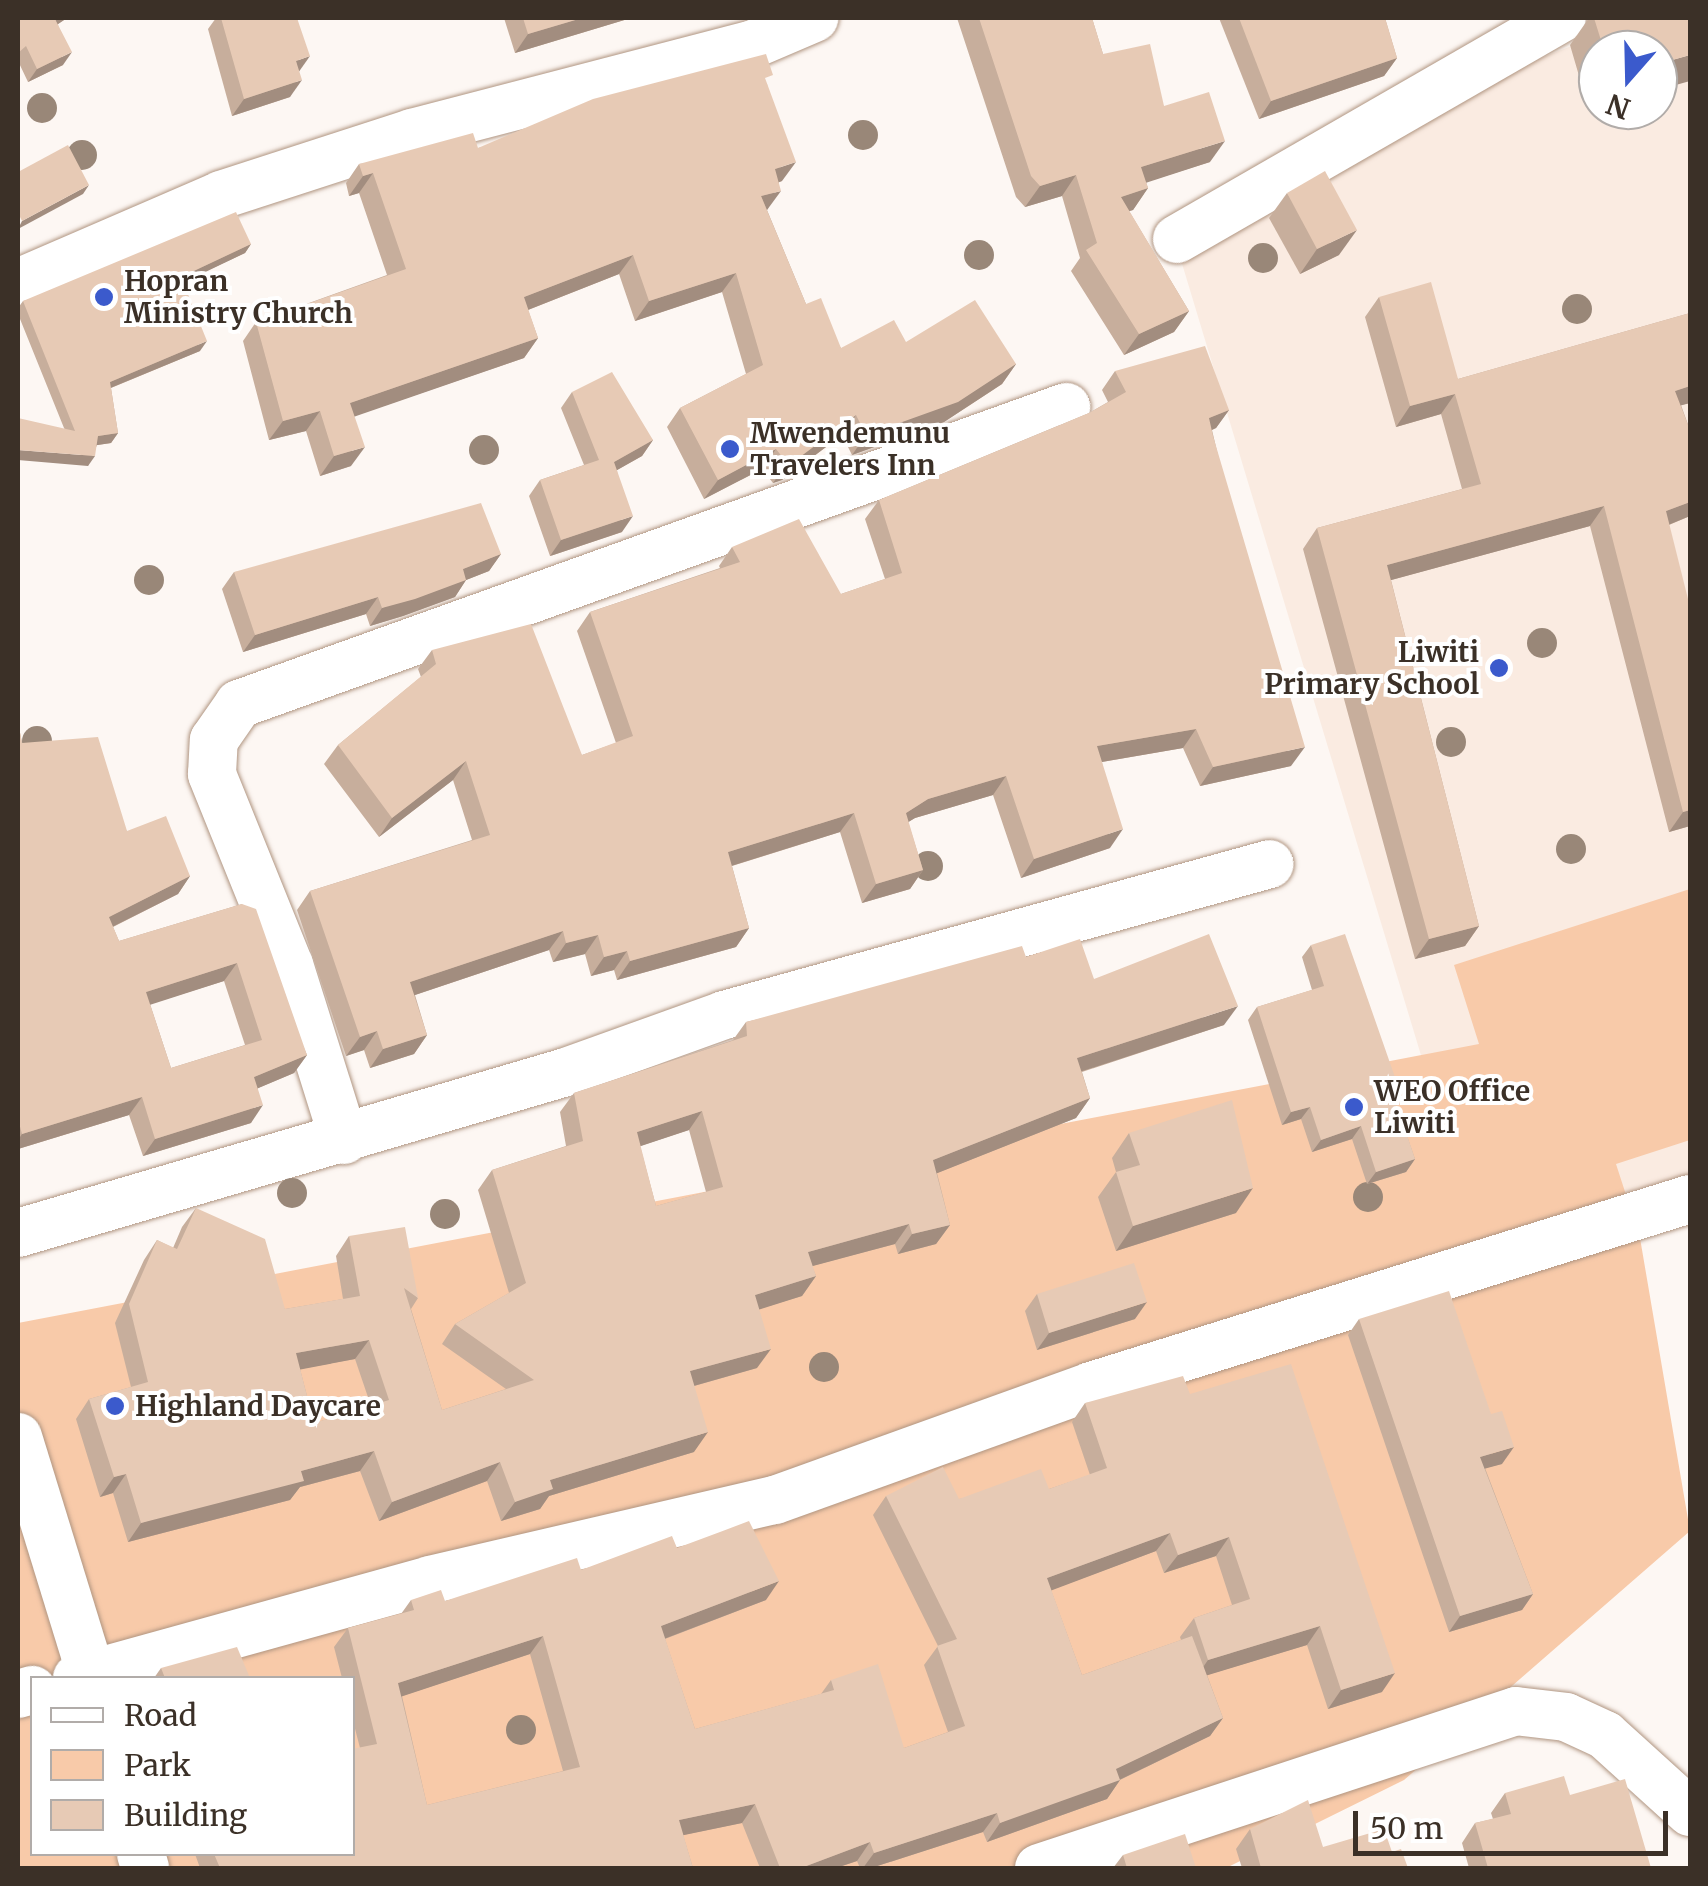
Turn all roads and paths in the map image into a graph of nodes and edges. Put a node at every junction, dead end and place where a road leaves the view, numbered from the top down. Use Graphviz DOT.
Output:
graph roads {
  1 [pos="814,18"];
  2 [pos="1562,18"];
  3 [pos="1177,239"];
  4 [pos="18,284"];
  5 [pos="1066,407"];
  6 [pos="1270,864"];
  7 [pos="344,1140"];
  8 [pos="1690,1199"];
  9 [pos="18,1232"];
  10 [pos="18,1437"];
  11 [pos="86,1676"];
  12 [pos="90,1676"];
  13 [pos="1690,1812"];
  14 [pos="1040,1868"];
  1 -- 4 [label="street"];
  2 -- 3 [label="street"];
  5 -- 7 [label="street"];
  6 -- 7 [label="street"];
  7 -- 9 [label="street"];
  8 -- 12 [label="street"];
  10 -- 11 [label="street"];
  13 -- 14 [label="street"];
}
